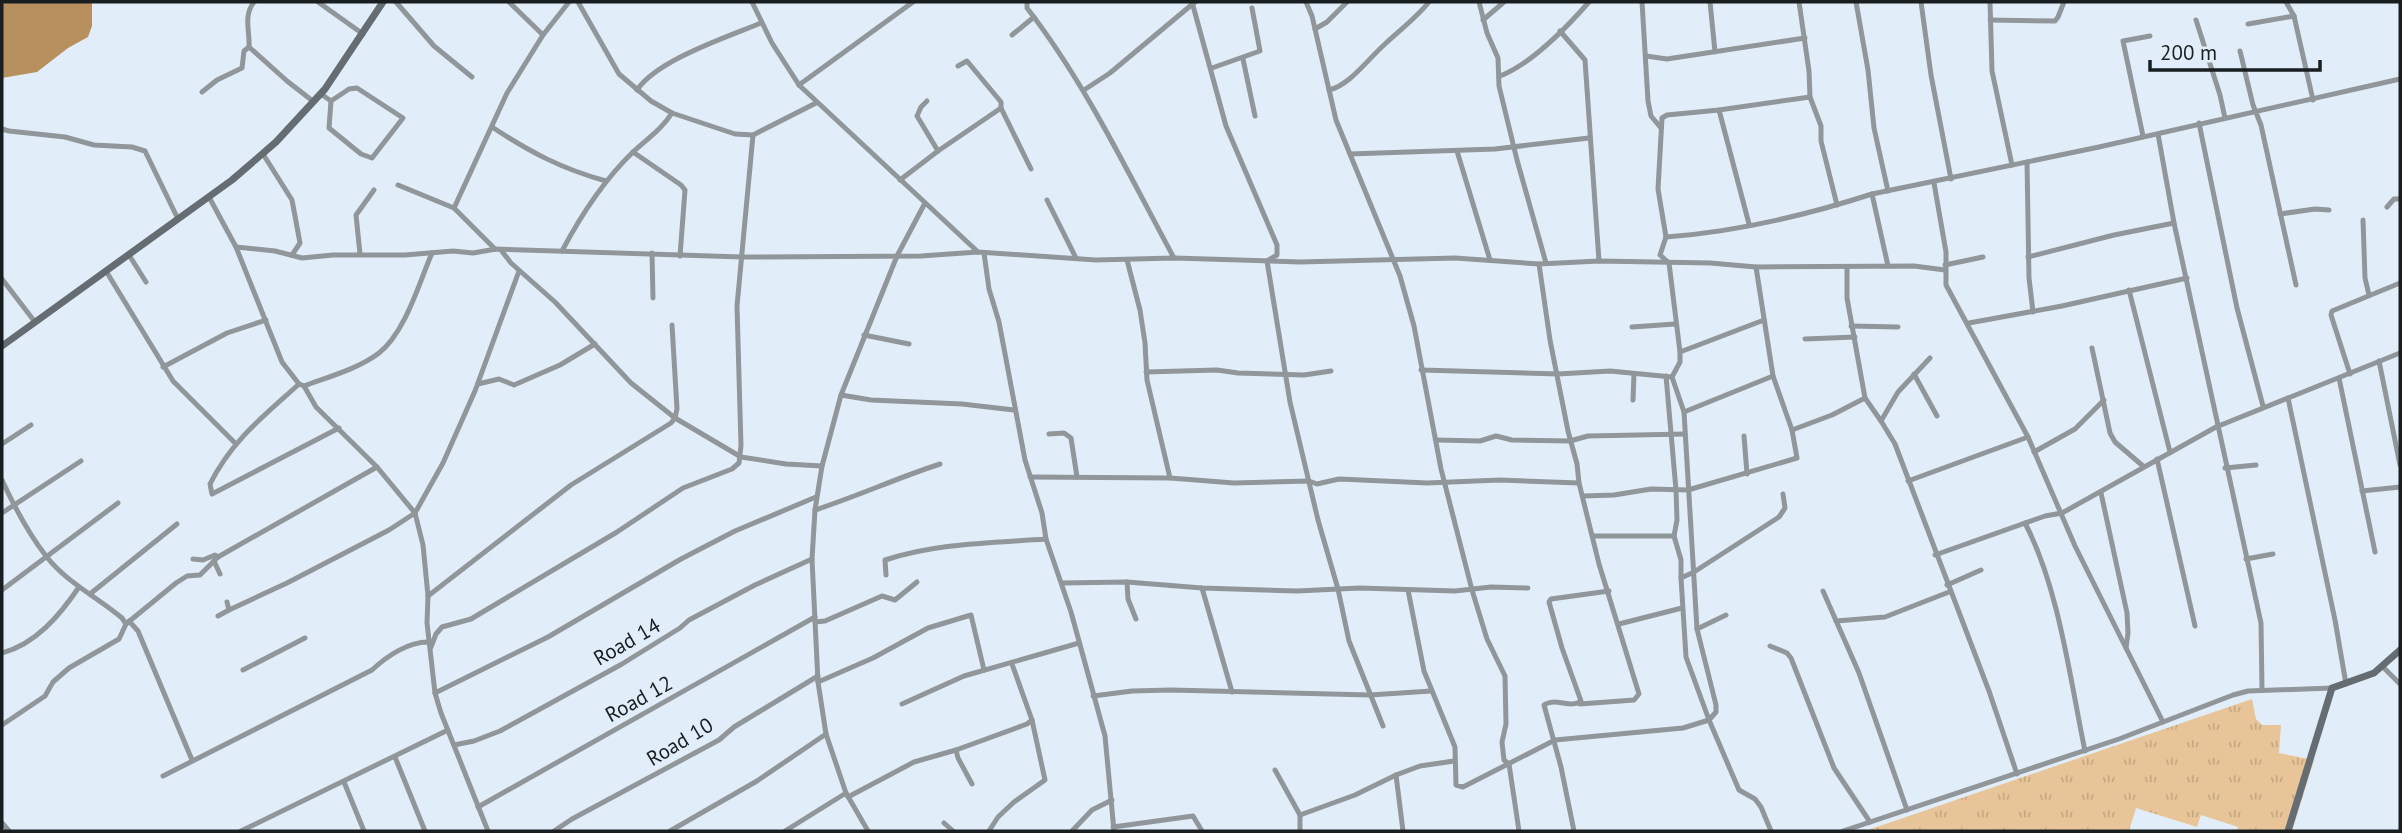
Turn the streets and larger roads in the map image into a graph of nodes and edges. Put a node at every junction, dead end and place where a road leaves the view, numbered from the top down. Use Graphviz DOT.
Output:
graph roads {
  1 [pos="254,2"];
  2 [pos="318,2"];
  3 [pos="383,2"];
  4 [pos="396,2"];
  5 [pos="509,2"];
  6 [pos="569,2"];
  7 [pos="578,2"];
  8 [pos="752,2"];
  9 [pos="900,2"];
  10 [pos="914,2"];
  11 [pos="1027,2"];
  12 [pos="1194,2"];
  13 [pos="1306,2"];
  14 [pos="1347,2"];
  15 [pos="1429,2"];
  16 [pos="1479,2"];
  17 [pos="1504,2"];
  18 [pos="1589,2"];
  19 [pos="1642,2"];
  20 [pos="1710,2"];
  21 [pos="1799,2"];
  22 [pos="1856,2"];
  23 [pos="1921,2"];
  24 [pos="1990,2"];
  25 [pos="2064,2"];
  26 [pos="2286,2"];
  27 [pos="906,8"];
  28 [pos="1252,8"];
  29 [pos="2294,16"];
  30 [pos="1034,17"];
  31 [pos="1483,20"];
  32 [pos="1990,20"];
  33 [pos="2196,20"];
  34 [pos="761,23"];
  35 [pos="2248,24"];
  36 [pos="1315,29"];
  37 [pos="1560,31"];
  38 [pos="363,34"];
  39 [pos="543,35"];
  40 [pos="1012,35"];
  41 [pos="2150,36"];
  42 [pos="1805,38"];
  43 [pos="249,47"];
  44 [pos="2240,51"];
  45 [pos="1715,52"];
  46 [pos="1646,56"];
  47 [pos="1243,59"];
  48 [pos="958,66"];
  49 [pos="1212,68"];
  50 [pos="1500,76"];
  51 [pos="472,77"];
  52 [pos="2400,79"];
  53 [pos="799,85"];
  54 [pos="637,90"];
  55 [pos="1084,90"];
  56 [pos="1329,90"];
  57 [pos="202,92"];
  58 [pos="321,93"];
  59 [pos="1810,97"];
  60 [pos="2313,100"];
  61 [pos="331,101"];
  62 [pos="928,101"];
  63 [pos="314,102"];
  64 [pos="816,103"];
  65 [pos="1001,108"];
  66 [pos="1719,110"];
  67 [pos="2256,111"];
  68 [pos="672,113"];
  69 [pos="1255,116"];
  70 [pos="2225,118"];
  71 [pos="2199,123"];
  72 [pos="492,127"];
  73 [pos="1661,128"];
  74 [pos="2,129"];
  75 [pos="2158,134"];
  76 [pos="752,135"];
  77 [pos="2143,136"];
  78 [pos="1589,138"];
  79 [pos="1514,146"];
  80 [pos="938,151"];
  81 [pos="1457,151"];
  82 [pos="633,152"];
  83 [pos="262,154"];
  84 [pos="1350,154"];
  85 [pos="2027,162"];
  86 [pos="2012,164"];
  87 [pos="1031,169"];
  88 [pos="1951,179"];
  89 [pos="900,180"];
  90 [pos="606,181"];
  91 [pos="1934,183"];
  92 [pos="398,185"];
  93 [pos="374,190"];
  94 [pos="1888,191"];
  95 [pos="1872,194"];
  96 [pos="209,197"];
  97 [pos="2400,198"];
  98 [pos="1047,200"];
  99 [pos="925,203"];
  100 [pos="1837,205"];
  101 [pos="2387,207"];
  102 [pos="454,208"];
  103 [pos="2329,210"];
  104 [pos="2280,214"];
  105 [pos="178,219"];
  106 [pos="2363,220"];
  107 [pos="2174,223"];
  108 [pos="1749,224"];
  109 [pos="1665,237"];
  110 [pos="236,247"];
  111 [pos="498,250"];
  112 [pos="562,251"];
  113 [pos="981,252"];
  114 [pos="432,253"];
  115 [pos="652,253"];
  116 [pos="360,254"];
  117 [pos="128,255"];
  118 [pos="292,255"];
  119 [pos="680,256"];
  120 [pos="897,256"];
  121 [pos="742,257"];
  122 [pos="1983,257"];
  123 [pos="2028,257"];
  124 [pos="1076,258"];
  125 [pos="1174,258"];
  126 [pos="1392,259"];
  127 [pos="1127,260"];
  128 [pos="1490,260"];
  129 [pos="1266,261"];
  130 [pos="1599,261"];
  131 [pos="1542,263"];
  132 [pos="1669,263"];
  133 [pos="1888,266"];
  134 [pos="1756,267"];
  135 [pos="1847,267"];
  136 [pos="1945,267"];
  137 [pos="106,271"];
  138 [pos="519,271"];
  139 [pos="2187,278"];
  140 [pos="2,279"];
  141 [pos="146,282"];
  142 [pos="2400,283"];
  143 [pos="2296,285"];
  144 [pos="2129,290"];
  145 [pos="2369,295"];
  146 [pos="653,298"];
  147 [pos="2033,312"];
  148 [pos="266,320"];
  149 [pos="1765,320"];
  150 [pos="35,322"];
  151 [pos="1675,324"];
  152 [pos="1969,324"];
  153 [pos="672,325"];
  154 [pos="1851,326"];
  155 [pos="1632,327"];
  156 [pos="1898,327"];
  157 [pos="864,335"];
  158 [pos="1855,337"];
  159 [pos="1805,340"];
  160 [pos="595,344"];
  161 [pos="909,344"];
  162 [pos="2,346"];
  163 [pos="2092,348"];
  164 [pos="1680,352"];
  165 [pos="2400,353"];
  166 [pos="1930,358"];
  167 [pos="2379,361"];
  168 [pos="163,367"];
  169 [pos="1421,370"];
  170 [pos="1331,371"];
  171 [pos="1146,372"];
  172 [pos="1286,373"];
  173 [pos="1558,374"];
  174 [pos="1634,374"];
  175 [pos="1914,374"];
  176 [pos="2350,374"];
  177 [pos="1669,376"];
  178 [pos="1773,376"];
  179 [pos="2339,378"];
  180 [pos="478,384"];
  181 [pos="302,385"];
  182 [pos="841,395"];
  183 [pos="1865,398"];
  184 [pos="2288,398"];
  185 [pos="1633,400"];
  186 [pos="2105,400"];
  187 [pos="2263,407"];
  188 [pos="1014,410"];
  189 [pos="1684,412"];
  190 [pos="1937,416"];
  191 [pos="675,418"];
  192 [pos="1881,421"];
  193 [pos="32,425"];
  194 [pos="2216,427"];
  195 [pos="339,428"];
  196 [pos="1792,430"];
  197 [pos="1049,434"];
  198 [pos="1685,434"];
  199 [pos="1671,435"];
  200 [pos="1744,436"];
  201 [pos="2028,437"];
  202 [pos="1437,440"];
  203 [pos="1570,441"];
  204 [pos="235,443"];
  205 [pos="2,444"];
  206 [pos="2034,452"];
  207 [pos="2170,452"];
  208 [pos="740,457"];
  209 [pos="2157,459"];
  210 [pos="81,461"];
  211 [pos="940,464"];
  212 [pos="2256,465"];
  213 [pos="2400,465"];
  214 [pos="822,466"];
  215 [pos="2143,466"];
  216 [pos="377,467"];
  217 [pos="2225,468"];
  218 [pos="1747,474"];
  219 [pos="1030,477"];
  220 [pos="1077,477"];
  221 [pos="1170,478"];
  222 [pos="2,480"];
  223 [pos="1309,481"];
  224 [pos="1908,481"];
  225 [pos="1444,482"];
  226 [pos="1579,484"];
  227 [pos="2400,486"];
  228 [pos="1676,490"];
  229 [pos="1688,490"];
  230 [pos="2362,491"];
  231 [pos="2101,493"];
  232 [pos="1783,494"];
  233 [pos="1583,496"];
  234 [pos="816,497"];
  235 [pos="118,502"];
  236 [pos="13,504"];
  237 [pos="815,510"];
  238 [pos="2,513"];
  239 [pos="415,513"];
  240 [pos="2062,513"];
  241 [pos="2025,523"];
  242 [pos="177,524"];
  243 [pos="1593,536"];
  244 [pos="1674,536"];
  245 [pos="1046,539"];
  246 [pos="2375,552"];
  247 [pos="2273,554"];
  248 [pos="1935,555"];
  249 [pos="47,557"];
  250 [pos="193,559"];
  251 [pos="216,559"];
  252 [pos="812,559"];
  253 [pos="2246,559"];
  254 [pos="1981,570"];
  255 [pos="1694,572"];
  256 [pos="220,574"];
  257 [pos="886,575"];
  258 [pos="1681,578"];
  259 [pos="917,582"];
  260 [pos="1127,582"];
  261 [pos="1062,583"];
  262 [pos="79,587"];
  263 [pos="1528,587"];
  264 [pos="1202,588"];
  265 [pos="1338,589"];
  266 [pos="1948,589"];
  267 [pos="2,590"];
  268 [pos="1408,590"];
  269 [pos="1472,590"];
  270 [pos="1608,591"];
  271 [pos="1823,591"];
  272 [pos="90,594"];
  273 [pos="428,596"];
  274 [pos="227,602"];
  275 [pos="1682,608"];
  276 [pos="229,610"];
  277 [pos="1726,615"];
  278 [pos="218,616"];
  279 [pos="1136,619"];
  280 [pos="815,620"];
  281 [pos="1836,621"];
  282 [pos="127,622"];
  283 [pos="1619,624"];
  284 [pos="2195,626"];
  285 [pos="1698,629"];
  286 [pos="305,638"];
  287 [pos="1079,643"];
  288 [pos="430,644"];
  289 [pos="1770,646"];
  290 [pos="2126,648"];
  291 [pos="2400,650"];
  292 [pos="2,653"];
  293 [pos="1012,664"];
  294 [pos="2383,667"];
  295 [pos="243,670"];
  296 [pos="984,670"];
  297 [pos="818,679"];
  298 [pos="2346,684"];
  299 [pos="2400,684"];
  300 [pos="2332,688"];
  301 [pos="2262,690"];
  302 [pos="1232,691"];
  303 [pos="1431,691"];
  304 [pos="435,694"];
  305 [pos="1370,695"];
  306 [pos="1094,696"];
  307 [pos="902,704"];
  308 [pos="1580,704"];
  309 [pos="1709,720"];
  310 [pos="2163,722"];
  311 [pos="1031,724"];
  312 [pos="2,725"];
  313 [pos="1383,726"];
  314 [pos="447,730"];
  315 [pos="826,734"];
  316 [pos="1555,740"];
  317 [pos="454,745"];
  318 [pos="956,750"];
  319 [pos="2085,751"];
  320 [pos="395,757"];
  321 [pos="192,760"];
  322 [pos="1454,761"];
  323 [pos="1509,764"];
  324 [pos="1275,770"];
  325 [pos="2017,774"];
  326 [pos="1396,775"];
  327 [pos="163,776"];
  328 [pos="344,782"];
  329 [pos="972,783"];
  330 [pos="847,795"];
  331 [pos="1112,800"];
  332 [pos="478,807"];
  333 [pos="1907,810"];
  334 [pos="1300,815"];
  335 [pos="1870,822"];
  336 [pos="2,823"];
  337 [pos="944,823"];
  338 [pos="1114,829"];
  339 [pos="9,831"];
  340 [pos="241,831"];
  341 [pos="365,831"];
  342 [pos="425,831"];
  343 [pos="488,831"];
  344 [pos="554,831"];
  345 [pos="670,831"];
  346 [pos="785,831"];
  347 [pos="868,831"];
  348 [pos="953,831"];
  349 [pos="989,831"];
  350 [pos="1072,831"];
  351 [pos="1202,831"];
  352 [pos="1300,831"];
  353 [pos="1403,831"];
  354 [pos="1519,831"];
  355 [pos="1574,831"];
  356 [pos="1771,831"];
  357 [pos="1843,831"];
  358 [pos="2288,831"];
  1 -- 43 [label="street"];
  2 -- 38 [label="street"];
  3 -- 38 [label="street"];
  4 -- 51 [label="street"];
  5 -- 39 [label="street"];
  6 -- 39 [label="street"];
  7 -- 54 [label="street"];
  8 -- 34 [label="street"];
  9 -- 27 [label="street"];
  10 -- 27 [label="street"];
  11 -- 30 [label="street"];
  12 -- 49 [label="street"];
  12 -- 55 [label="street"];
  13 -- 36 [label="street"];
  14 -- 36 [label="street"];
  15 -- 56 [label="street"];
  16 -- 31 [label="street"];
  17 -- 31 [label="street"];
  18 -- 37 [label="street"];
  19 -- 46 [label="street"];
  20 -- 45 [label="street"];
  21 -- 42 [label="street"];
  22 -- 94 [label="street"];
  23 -- 88 [label="street"];
  24 -- 32 [label="street"];
  25 -- 32 [label="street"];
  26 -- 29 [label="street"];
  27 -- 53 [label="street"];
  28 -- 47 [label="street"];
  29 -- 35 [label="street"];
  29 -- 60 [label="street"];
  30 -- 40 [label="street"];
  30 -- 55 [label="street"];
  31 -- 50 [label="street"];
  32 -- 86 [label="street"];
  33 -- 70 [label="street"];
  34 -- 53 [label="street"];
  34 -- 54 [label="street"];
  36 -- 56 [label="street"];
  37 -- 50 [label="street"];
  37 -- 78 [label="street"];
  38 -- 58 [label="street"];
  39 -- 72 [label="street"];
  41 -- 77 [label="street"];
  42 -- 45 [label="street"];
  42 -- 59 [label="street"];
  43 -- 57 [label="street"];
  43 -- 63 [label="street"];
  44 -- 67 [label="street"];
  45 -- 46 [label="street"];
  46 -- 73 [label="street"];
  47 -- 49 [label="street"];
  47 -- 69 [label="street"];
  48 -- 65 [label="street"];
  49 -- 129 [label="street"];
  50 -- 79 [label="street"];
  52 -- 60 [label="street"];
  53 -- 64 [label="street"];
  54 -- 68 [label="street"];
  55 -- 125 [label="street"];
  56 -- 84 [label="street"];
  58 -- 61 [label="street"];
  58 -- 63 [label="street"];
  59 -- 66 [label="street"];
  59 -- 100 [label="street"];
  60 -- 67 [label="street"];
  61 -- 61 [label="street"];
  62 -- 80 [label="street"];
  63 -- 83 [label="street"];
  64 -- 76 [label="street"];
  64 -- 89 [label="street"];
  65 -- 80 [label="street"];
  65 -- 87 [label="street"];
  66 -- 73 [label="street"];
  66 -- 108 [label="street"];
  67 -- 70 [label="street"];
  67 -- 104 [label="street"];
  68 -- 76 [label="street"];
  68 -- 82 [label="street"];
  70 -- 71 [label="street"];
  71 -- 75 [label="street"];
  71 -- 187 [label="street"];
  72 -- 90 [label="street"];
  72 -- 102 [label="street"];
  73 -- 109 [label="street"];
  74 -- 105 [label="street"];
  75 -- 77 [label="street"];
  75 -- 107 [label="street"];
  76 -- 121 [label="street"];
  77 -- 85 [label="street"];
  78 -- 79 [label="street"];
  78 -- 130 [label="street"];
  79 -- 81 [label="street"];
  79 -- 131 [label="street"];
  80 -- 89 [label="street"];
  81 -- 84 [label="street"];
  81 -- 128 [label="street"];
  82 -- 90 [label="street"];
  82 -- 119 [label="street"];
  83 -- 96 [label="street"];
  83 -- 118 [label="street"];
  84 -- 126 [label="street"];
  85 -- 86 [label="street"];
  85 -- 123 [label="street"];
  86 -- 88 [label="street"];
  88 -- 91 [label="street"];
  89 -- 99 [label="street"];
  90 -- 112 [label="street"];
  91 -- 94 [label="street"];
  91 -- 136 [label="street"];
  92 -- 102 [label="street"];
  93 -- 116 [label="street"];
  94 -- 95 [label="street"];
  95 -- 100 [label="street"];
  95 -- 133 [label="street"];
  96 -- 105 [label="street"];
  96 -- 110 [label="street"];
  97 -- 101 [label="street"];
  98 -- 124 [label="street"];
  99 -- 113 [label="street"];
  99 -- 120 [label="street"];
  100 -- 108 [label="street"];
  102 -- 111 [label="street"];
  103 -- 104 [label="street"];
  104 -- 143 [label="street"];
  105 -- 117 [label="street"];
  106 -- 145 [label="street"];
  107 -- 123 [label="street"];
  107 -- 139 [label="street"];
  108 -- 109 [label="street"];
  109 -- 132 [label="street"];
  110 -- 118 [label="street"];
  110 -- 148 [label="street"];
  111 -- 112 [label="street"];
  111 -- 114 [label="street"];
  111 -- 138 [label="street"];
  112 -- 115 [label="street"];
  113 -- 120 [label="street"];
  113 -- 124 [label="street"];
  113 -- 188 [label="street"];
  114 -- 116 [label="street"];
  114 -- 181 [label="street"];
  115 -- 119 [label="street"];
  115 -- 146 [label="street"];
  116 -- 118 [label="street"];
  117 -- 137 [label="street"];
  117 -- 141 [label="street"];
  119 -- 121 [label="street"];
  120 -- 121 [label="street"];
  120 -- 157 [label="street"];
  121 -- 208 [label="street"];
  122 -- 136 [label="street"];
  123 -- 147 [label="street"];
  124 -- 127 [label="street"];
  125 -- 127 [label="street"];
  125 -- 129 [label="street"];
  126 -- 128 [label="street"];
  126 -- 129 [label="street"];
  126 -- 169 [label="street"];
  127 -- 171 [label="street"];
  128 -- 131 [label="street"];
  129 -- 172 [label="street"];
  130 -- 131 [label="street"];
  130 -- 132 [label="street"];
  131 -- 173 [label="street"];
  132 -- 134 [label="street"];
  132 -- 151 [label="street"];
  133 -- 135 [label="street"];
  133 -- 136 [label="street"];
  134 -- 135 [label="street"];
  134 -- 149 [label="street"];
  135 -- 154 [label="street"];
  136 -- 152 [label="street"];
  137 -- 150 [label="street"];
  137 -- 168 [label="street"];
  138 -- 160 [label="street"];
  138 -- 180 [label="street"];
  139 -- 144 [label="street"];
  139 -- 194 [label="street"];
  140 -- 150 [label="street"];
  142 -- 145 [label="street"];
  144 -- 147 [label="street"];
  144 -- 207 [label="street"];
  145 -- 176 [label="street"];
  147 -- 152 [label="street"];
  148 -- 168 [label="street"];
  148 -- 181 [label="street"];
  149 -- 164 [label="street"];
  149 -- 178 [label="street"];
  150 -- 162 [label="street"];
  151 -- 155 [label="street"];
  151 -- 164 [label="street"];
  152 -- 201 [label="street"];
  153 -- 191 [label="street"];
  154 -- 156 [label="street"];
  154 -- 158 [label="street"];
  157 -- 161 [label="street"];
  157 -- 182 [label="street"];
  158 -- 159 [label="street"];
  158 -- 183 [label="street"];
  160 -- 180 [label="street"];
  160 -- 191 [label="street"];
  163 -- 186 [label="street"];
  164 -- 177 [label="street"];
  165 -- 167 [label="street"];
  166 -- 175 [label="street"];
  167 -- 176 [label="street"];
  167 -- 213 [label="street"];
  168 -- 204 [label="street"];
  169 -- 173 [label="street"];
  169 -- 202 [label="street"];
  170 -- 172 [label="street"];
  171 -- 172 [label="street"];
  171 -- 221 [label="street"];
  172 -- 223 [label="street"];
  173 -- 174 [label="street"];
  173 -- 203 [label="street"];
  174 -- 177 [label="street"];
  174 -- 185 [label="street"];
  175 -- 190 [label="street"];
  175 -- 192 [label="street"];
  176 -- 179 [label="street"];
  177 -- 189 [label="street"];
  177 -- 199 [label="street"];
  178 -- 189 [label="street"];
  178 -- 196 [label="street"];
  179 -- 184 [label="street"];
  179 -- 230 [label="street"];
  180 -- 239 [label="street"];
  181 -- 195 [label="street"];
  181 -- 204 [label="street"];
  182 -- 188 [label="street"];
  182 -- 214 [label="street"];
  183 -- 192 [label="street"];
  183 -- 196 [label="street"];
  184 -- 187 [label="street"];
  184 -- 298 [label="street"];
  186 -- 206 [label="street"];
  186 -- 215 [label="street"];
  187 -- 194 [label="street"];
  188 -- 219 [label="street"];
  189 -- 198 [label="street"];
  191 -- 208 [label="street"];
  191 -- 273 [label="street"];
  192 -- 224 [label="street"];
  193 -- 205 [label="street"];
  194 -- 207 [label="street"];
  194 -- 217 [label="street"];
  195 -- 204 [label="street"];
  195 -- 216 [label="street"];
  196 -- 218 [label="street"];
  197 -- 220 [label="street"];
  198 -- 199 [label="street"];
  198 -- 229 [label="street"];
  199 -- 203 [label="street"];
  199 -- 228 [label="street"];
  200 -- 218 [label="street"];
  201 -- 206 [label="street"];
  201 -- 224 [label="street"];
  202 -- 203 [label="street"];
  202 -- 225 [label="street"];
  203 -- 226 [label="street"];
  206 -- 240 [label="street"];
  207 -- 209 [label="street"];
  208 -- 214 [label="street"];
  208 -- 288 [label="street"];
  209 -- 215 [label="street"];
  209 -- 284 [label="street"];
  210 -- 236 [label="street"];
  211 -- 237 [label="street"];
  212 -- 217 [label="street"];
  214 -- 234 [label="street"];
  215 -- 231 [label="street"];
  216 -- 239 [label="street"];
  216 -- 251 [label="street"];
  217 -- 253 [label="street"];
  218 -- 229 [label="street"];
  219 -- 220 [label="street"];
  219 -- 245 [label="street"];
  220 -- 221 [label="street"];
  221 -- 223 [label="street"];
  222 -- 236 [label="street"];
  223 -- 225 [label="street"];
  223 -- 265 [label="street"];
  224 -- 248 [label="street"];
  225 -- 226 [label="street"];
  225 -- 269 [label="street"];
  226 -- 233 [label="street"];
  227 -- 230 [label="street"];
  228 -- 229 [label="street"];
  228 -- 233 [label="street"];
  228 -- 244 [label="street"];
  229 -- 255 [label="street"];
  230 -- 246 [label="street"];
  231 -- 240 [label="street"];
  231 -- 290 [label="street"];
  232 -- 255 [label="street"];
  233 -- 243 [label="street"];
  234 -- 237 [label="street"];
  234 -- 304 [label="street"];
  235 -- 249 [label="street"];
  236 -- 238 [label="street"];
  236 -- 249 [label="street"];
  237 -- 252 [label="street"];
  239 -- 273 [label="street"];
  239 -- 276 [label="street"];
  240 -- 241 [label="street"];
  240 -- 290 [label="street"];
  241 -- 248 [label="street"];
  241 -- 319 [label="street"];
  242 -- 272 [label="street"];
  243 -- 244 [label="street"];
  243 -- 270 [label="street"];
  244 -- 258 [label="street"];
  245 -- 257 [label="street"];
  245 -- 261 [label="street"];
  247 -- 253 [label="street"];
  248 -- 266 [label="street"];
  249 -- 262 [label="street"];
  249 -- 267 [label="street"];
  250 -- 251 [label="street"];
  251 -- 256 [label="street"];
  251 -- 282 [label="street"];
  252 -- 280 [label="street"];
  252 -- 317 [label="street, Road 14"];
  253 -- 301 [label="street"];
  254 -- 266 [label="street"];
  255 -- 258 [label="street"];
  255 -- 285 [label="street"];
  258 -- 275 [label="street"];
  259 -- 280 [label="street, Road 12"];
  260 -- 261 [label="street"];
  260 -- 264 [label="street"];
  260 -- 279 [label="street"];
  261 -- 287 [label="street"];
  262 -- 272 [label="street"];
  262 -- 292 [label="street"];
  263 -- 269 [label="street"];
  264 -- 265 [label="street"];
  264 -- 302 [label="street"];
  265 -- 268 [label="street"];
  265 -- 305 [label="street"];
  266 -- 281 [label="street"];
  266 -- 325 [label="street"];
  268 -- 269 [label="street"];
  268 -- 303 [label="street"];
  269 -- 323 [label="street"];
  270 -- 283 [label="street"];
  270 -- 308 [label="street"];
  271 -- 281 [label="street"];
  272 -- 282 [label="street"];
  273 -- 288 [label="street"];
  274 -- 276 [label="street"];
  275 -- 283 [label="street"];
  275 -- 309 [label="street"];
  276 -- 278 [label="street"];
  277 -- 285 [label="street"];
  280 -- 297 [label="street"];
  280 -- 332 [label="street, Road 12"];
  281 -- 333 [label="street"];
  282 -- 312 [label="street"];
  282 -- 321 [label="street"];
  283 -- 308 [label="street"];
  285 -- 309 [label="street"];
  286 -- 295 [label="street"];
  287 -- 293 [label="street"];
  287 -- 306 [label="street"];
  288 -- 304 [label="street"];
  288 -- 321 [label="street"];
  289 -- 335 [label="street"];
  290 -- 310 [label="street"];
  291 -- 294 [label="street"];
  293 -- 296 [label="street"];
  293 -- 311 [label="street"];
  294 -- 298 [label="street"];
  294 -- 299 [label="street"];
  296 -- 297 [label="street, Road 10"];
  296 -- 307 [label="street"];
  297 -- 315 [label="street"];
  297 -- 344 [label="street, Road 10"];
  298 -- 300 [label="street"];
  300 -- 301 [label="street"];
  300 -- 358 [label="street"];
  301 -- 310 [label="street"];
  302 -- 305 [label="street"];
  302 -- 306 [label="street"];
  303 -- 305 [label="street"];
  303 -- 322 [label="street"];
  304 -- 314 [label="street"];
  305 -- 313 [label="street"];
  306 -- 331 [label="street"];
  308 -- 316 [label="street"];
  309 -- 316 [label="street"];
  309 -- 356 [label="street"];
  310 -- 319 [label="street"];
  311 -- 318 [label="street"];
  311 -- 349 [label="street"];
  314 -- 317 [label="street"];
  314 -- 320 [label="street"];
  315 -- 330 [label="street"];
  315 -- 345 [label="street"];
  316 -- 323 [label="street"];
  316 -- 355 [label="street"];
  317 -- 332 [label="street"];
  318 -- 329 [label="street"];
  318 -- 330 [label="street"];
  319 -- 325 [label="street"];
  320 -- 328 [label="street"];
  320 -- 342 [label="street"];
  321 -- 327 [label="street"];
  322 -- 323 [label="street"];
  322 -- 326 [label="street"];
  323 -- 354 [label="street"];
  324 -- 334 [label="street"];
  325 -- 333 [label="street"];
  326 -- 334 [label="street"];
  326 -- 353 [label="street"];
  328 -- 340 [label="street"];
  328 -- 341 [label="street"];
  330 -- 346 [label="street"];
  330 -- 347 [label="street"];
  331 -- 338 [label="street"];
  331 -- 350 [label="street"];
  332 -- 343 [label="street"];
  333 -- 335 [label="street"];
  334 -- 352 [label="street"];
  335 -- 357 [label="street"];
  336 -- 339 [label="street"];
  337 -- 348 [label="street"];
  338 -- 351 [label="street"];
}
